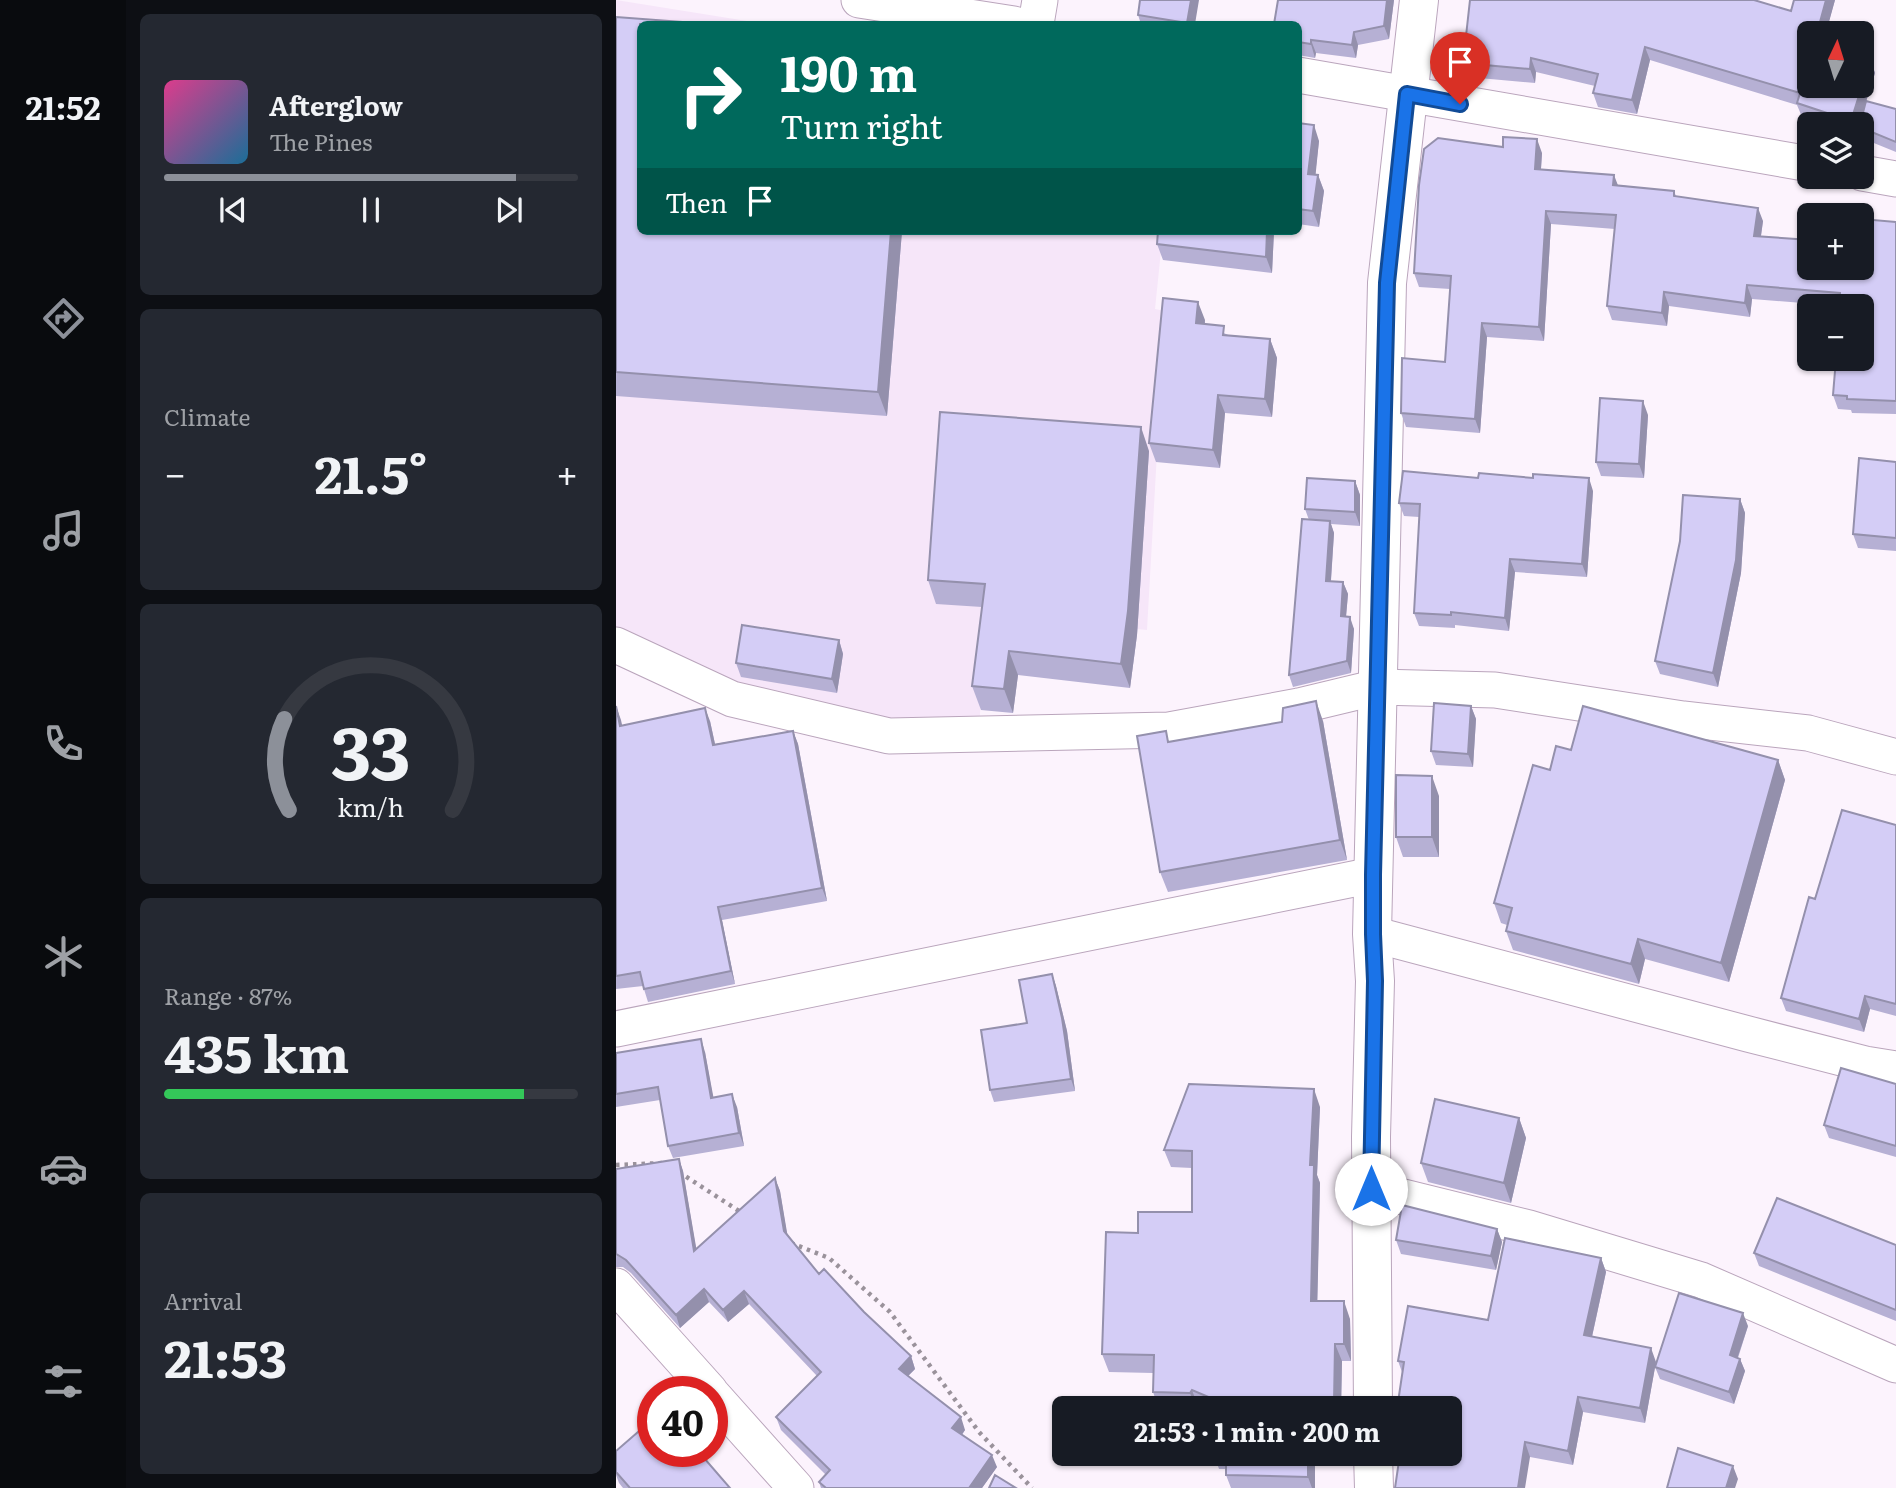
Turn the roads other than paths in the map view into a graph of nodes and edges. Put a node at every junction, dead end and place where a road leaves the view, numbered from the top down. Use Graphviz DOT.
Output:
graph roads {
  1 [pos="859,0"];
  2 [pos="1040,0"];
  3 [pos="1419,0"];
  4 [pos="995,21"];
  5 [pos="1036,21"];
  6 [pos="1302,76"];
  7 [pos="1407,94"];
  8 [pos="1797,162"];
  9 [pos="1874,175"];
  10 [pos="1896,179"];
  11 [pos="616,645"];
  12 [pos="1378,687"];
  13 [pos="1896,757"];
  14 [pos="1373,875"];
  15 [pos="1373,934"];
  16 [pos="616,1029"];
  17 [pos="1896,1069"];
  18 [pos="1371,1189"];
  19 [pos="616,1286"];
  20 [pos="1896,1365"];
  21 [pos="696,1376"];
  22 [pos="1373,1396"];
  23 [pos="728,1412"];
  24 [pos="1373,1466"];
  25 [pos="796,1488"];
  26 [pos="1374,1488"];
  1 -- 4 [label="street"];
  2 -- 5 [label="street"];
  3 -- 7 [label="street"];
  6 -- 7 [label="street"];
  7 -- 8 [label="street"];
  7 -- 12 [label="street"];
  9 -- 10 [label="street"];
  11 -- 12 [label="street"];
  12 -- 13 [label="street"];
  12 -- 14 [label="street"];
  14 -- 15 [label="street"];
  14 -- 16 [label="street"];
  15 -- 17 [label="street"];
  15 -- 18 [label="street"];
  18 -- 20 [label="street"];
  18 -- 22 [label="street"];
  19 -- 21 [label="street"];
  23 -- 25 [label="street"];
  24 -- 26 [label="street"];
}
